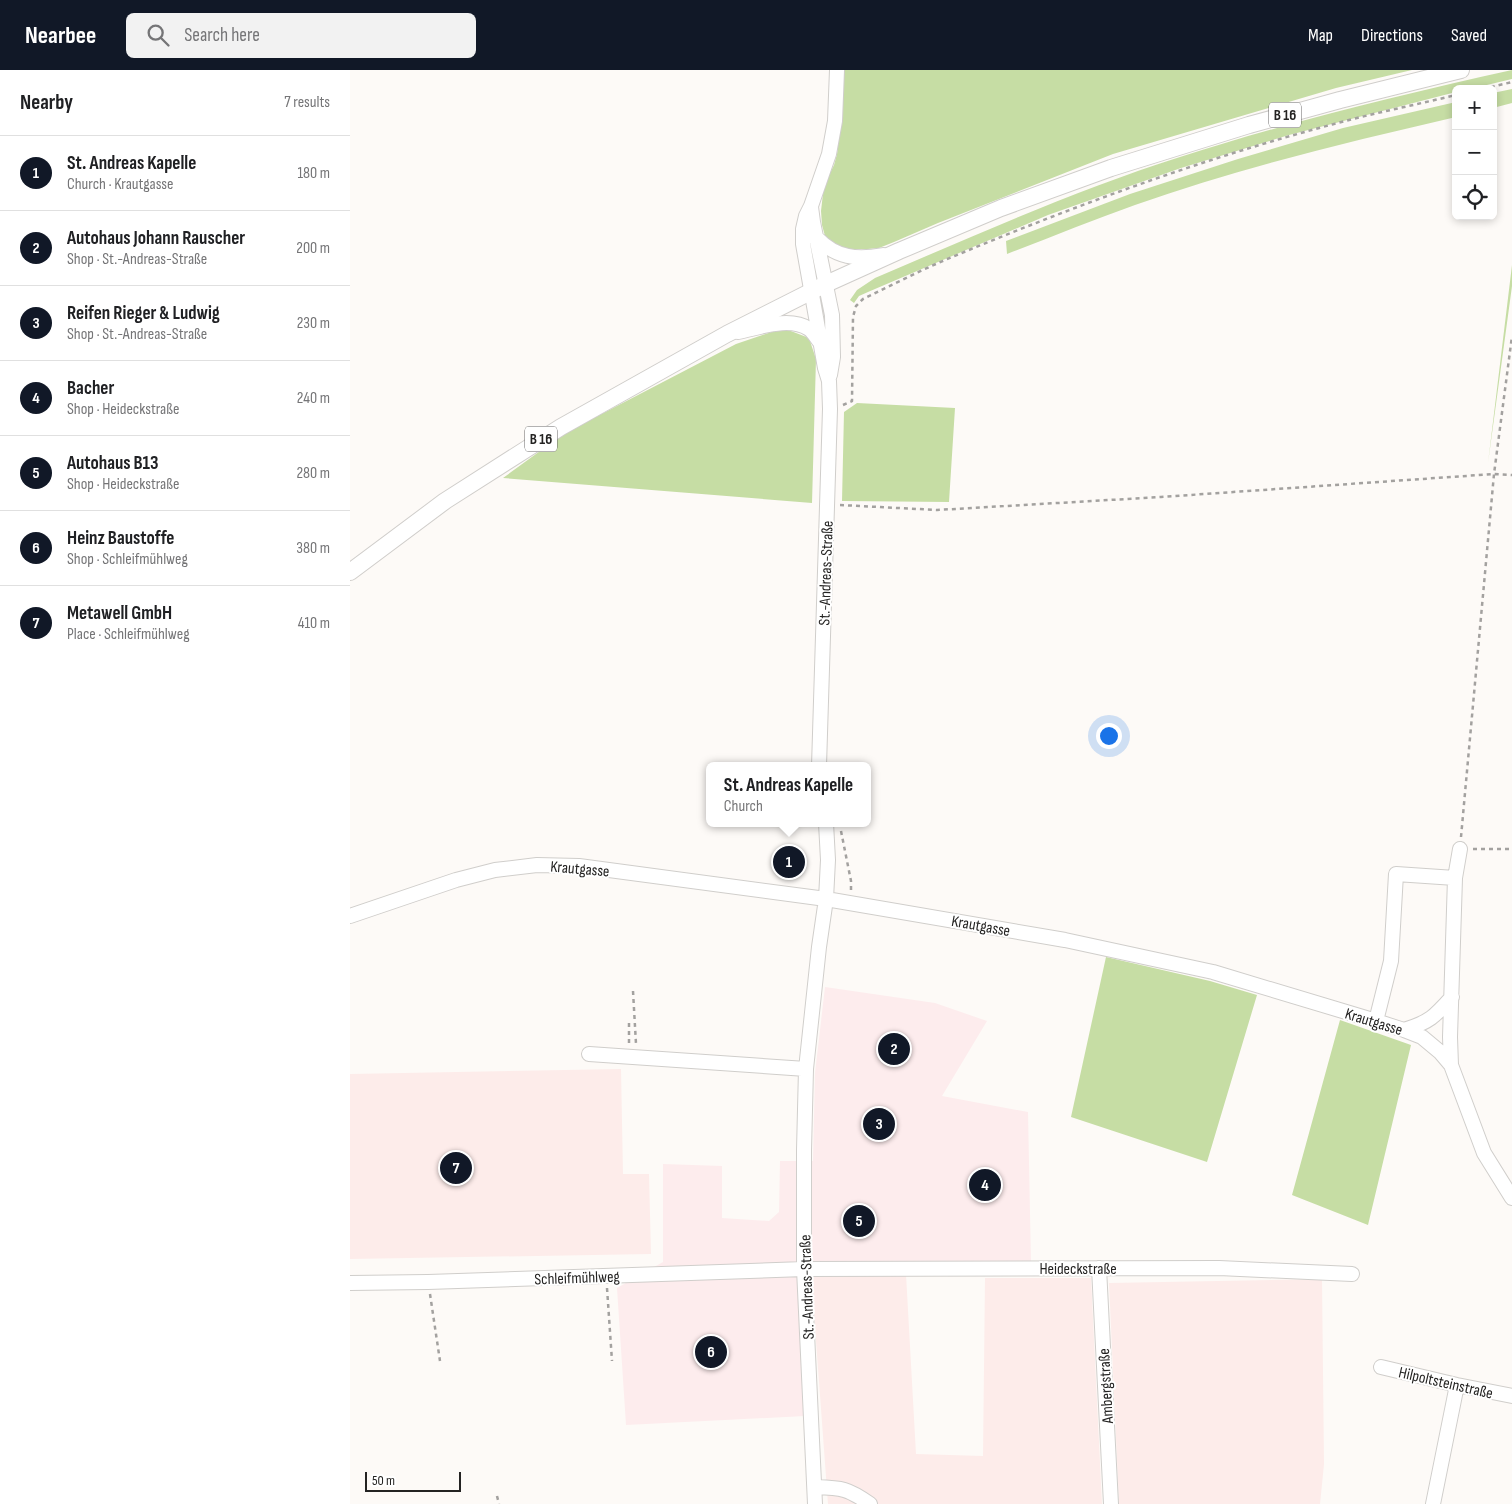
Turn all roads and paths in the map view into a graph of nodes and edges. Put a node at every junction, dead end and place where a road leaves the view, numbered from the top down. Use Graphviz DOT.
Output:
graph roads {
  1 [pos="837,70"];
  2 [pos="1461,70"];
  3 [pos="1512,82"];
  4 [pos="1497,86"];
  5 [pos="1452,96"];
  6 [pos="811,206"];
  7 [pos="817,238"];
  8 [pos="899,251"];
  9 [pos="826,284"];
  10 [pos="811,292"];
  11 [pos="727,334"];
  12 [pos="1512,336"];
  13 [pos="820,342"];
  14 [pos="828,381"];
  15 [pos="830,409"];
  16 [pos="1494,474"];
  17 [pos="1512,475"];
  18 [pos="827,504"];
  19 [pos="350,572"];
  20 [pos="819,762"];
  21 [pos="826,827"];
  22 [pos="841,827"];
  23 [pos="1460,849"];
  24 [pos="1512,849"];
  25 [pos="1455,878"];
  26 [pos="826,899"];
  27 [pos="851,903"];
  28 [pos="350,916"];
  29 [pos="633,990"];
  30 [pos="1452,997"];
  31 [pos="629,1020"];
  32 [pos="1376,1021"];
  33 [pos="1404,1030"];
  34 [pos="589,1054"];
  35 [pos="632,1057"];
  36 [pos="1451,1065"];
  37 [pos="806,1069"];
  38 [pos="1512,1198"];
  39 [pos="1099,1268"];
  40 [pos="804,1269"];
  41 [pos="1352,1274"];
  42 [pos="606,1276"];
  43 [pos="350,1282"];
  44 [pos="428,1282"];
  45 [pos="440,1361"];
  46 [pos="612,1361"];
  47 [pos="1381,1367"];
  48 [pos="1457,1385"];
  49 [pos="1512,1396"];
  50 [pos="814,1487"];
  51 [pos="497,1496"];
  52 [pos="499,1504"];
  53 [pos="815,1504"];
  54 [pos="870,1504"];
  55 [pos="1112,1504"];
  56 [pos="1433,1504"];
  1 -- 6 [label="street"];
  2 -- 8 [label="main road, B 16"];
  3 -- 4 [label="path"];
  5 -- 15 [label="path"];
  6 -- 7 [label="street"];
  6 -- 10 [label="street"];
  7 -- 8 [label="street"];
  7 -- 9 [label="street"];
  8 -- 9 [label="main road, B 16"];
  9 -- 10 [label="main road, B 16"];
  9 -- 14 [label="street"];
  10 -- 11 [label="main road, B 16"];
  10 -- 13 [label="street"];
  11 -- 13 [label="street"];
  11 -- 19 [label="main road, B 16"];
  12 -- 16 [label="path"];
  13 -- 14 [label="street"];
  14 -- 15 [label="street, St.-Andreas-Straße"];
  15 -- 18 [label="street, St.-Andreas-Straße"];
  16 -- 17 [label="path"];
  16 -- 18 [label="path"];
  16 -- 23 [label="path"];
  18 -- 20 [label="street, St.-Andreas-Straße"];
  21 -- 26 [label="street, St.-Andreas-Straße"];
  22 -- 27 [label="path"];
  23 -- 24 [label="path"];
  23 -- 25 [label="street"];
  25 -- 30 [label="street"];
  25 -- 32 [label="street"];
  26 -- 27 [label="street, Krautgasse"];
  26 -- 28 [label="street, Krautgasse"];
  26 -- 37 [label="street, St.-Andreas-Straße"];
  27 -- 32 [label="street, Krautgasse"];
  29 -- 35 [label="path"];
  30 -- 33 [label="street"];
  30 -- 36 [label="street"];
  31 -- 35 [label="path"];
  32 -- 33 [label="street, Krautgasse"];
  33 -- 36 [label="street, Krautgasse"];
  34 -- 35 [label="street"];
  35 -- 37 [label="street"];
  36 -- 38 [label="street, Krautgasse"];
  37 -- 40 [label="street, St.-Andreas-Straße"];
  39 -- 40 [label="street, Heideckstraße"];
  39 -- 41 [label="street, Heideckstraße"];
  39 -- 55 [label="street, Ambergstraße"];
  40 -- 42 [label="street, Schleifmühlweg"];
  40 -- 50 [label="street, St.-Andreas-Straße"];
  42 -- 44 [label="street, Schleifmühlweg"];
  42 -- 46 [label="path"];
  43 -- 44 [label="street, Schleifmühlweg"];
  44 -- 45 [label="path"];
  47 -- 48 [label="street, Hilpoltsteinstraße"];
  48 -- 49 [label="street, Hilpoltsteinstraße"];
  48 -- 56 [label="street"];
  50 -- 53 [label="street, St.-Andreas-Straße"];
  50 -- 54 [label="street"];
  51 -- 52 [label="path"];
}
